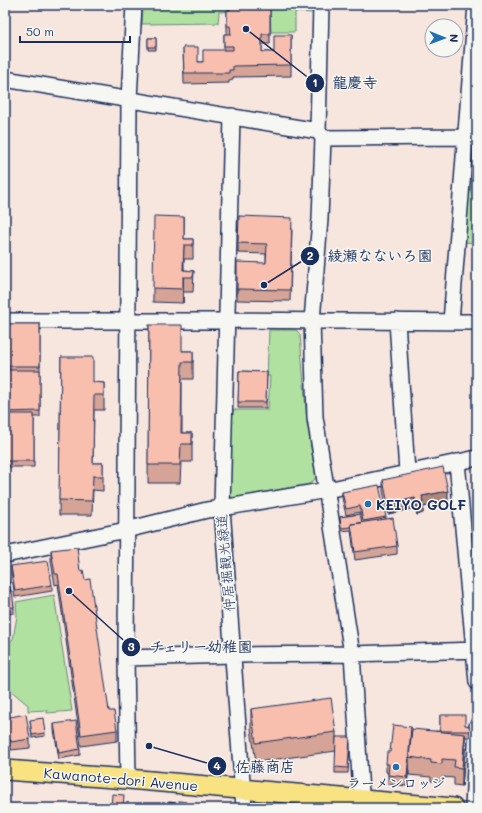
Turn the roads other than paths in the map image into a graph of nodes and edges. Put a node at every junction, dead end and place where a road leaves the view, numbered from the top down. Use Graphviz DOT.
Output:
graph roads {
  1 [pos="134,5"];
  2 [pos="321,5"];
  3 [pos="476,5"];
  4 [pos="5,79"];
  5 [pos="129,99"];
  6 [pos="232,116"];
  7 [pos="320,134"];
  8 [pos="471,137"];
  9 [pos="128,320"];
  10 [pos="5,321"];
  11 [pos="226,321"];
  12 [pos="312,321"];
  13 [pos="397,321"];
  14 [pos="450,322"];
  15 [pos="477,322"];
  16 [pos="477,458"];
  17 [pos="457,462"];
  18 [pos="407,472"];
  19 [pos="327,490"];
  20 [pos="222,508"];
  21 [pos="126,530"];
  22 [pos="5,555"];
  23 [pos="476,650"];
  24 [pos="352,654"];
  25 [pos="233,655"];
  26 [pos="126,658"];
  27 [pos="477,682"];
  28 [pos="477,726"];
  29 [pos="5,770"];
  30 [pos="128,779"];
  31 [pos="242,789"];
  32 [pos="362,803"];
  33 [pos="244,808"];
  34 [pos="453,808"];
  35 [pos="473,808"];
  1 -- 5 [label="street"];
  2 -- 7 [label="street"];
  3 -- 8 [label="street"];
  4 -- 5 [label="street"];
  5 -- 6 [label="street"];
  5 -- 9 [label="street"];
  6 -- 7 [label="street"];
  6 -- 11 [label="street"];
  7 -- 8 [label="street"];
  7 -- 12 [label="street"];
  8 -- 14 [label="street"];
  9 -- 10 [label="street"];
  9 -- 11 [label="street"];
  9 -- 21 [label="street"];
  11 -- 12 [label="street"];
  11 -- 20 [label="street"];
  12 -- 13 [label="street"];
  12 -- 19 [label="street"];
  13 -- 14 [label="street"];
  13 -- 18 [label="street"];
  14 -- 15 [label="street"];
  16 -- 17 [label="street"];
  17 -- 18 [label="street"];
  17 -- 23 [label="street"];
  18 -- 19 [label="street"];
  19 -- 20 [label="street"];
  19 -- 24 [label="street"];
  20 -- 21 [label="street, 仲居掘観光緑道"];
  20 -- 25 [label="street, 仲居掘観光緑道"];
  21 -- 22 [label="street, 仲居掘観光緑道"];
  21 -- 26 [label="street"];
  23 -- 24 [label="street"];
  23 -- 27 [label="street"];
  24 -- 25 [label="street"];
  24 -- 32 [label="street"];
  25 -- 26 [label="street"];
  25 -- 31 [label="street, 仲居掘観光緑道"];
  26 -- 30 [label="street"];
  28 -- 35 [label="street"];
  29 -- 30 [label="main road, Kawanote-dori Avenue"];
  30 -- 31 [label="main road, Kawanote-dori Avenue"];
  31 -- 32 [label="main road, Kawanote-dori Avenue"];
  31 -- 33 [label="street, 仲居掘観光緑道"];
  32 -- 34 [label="main road, Kawanote-dori Avenue"];
}
